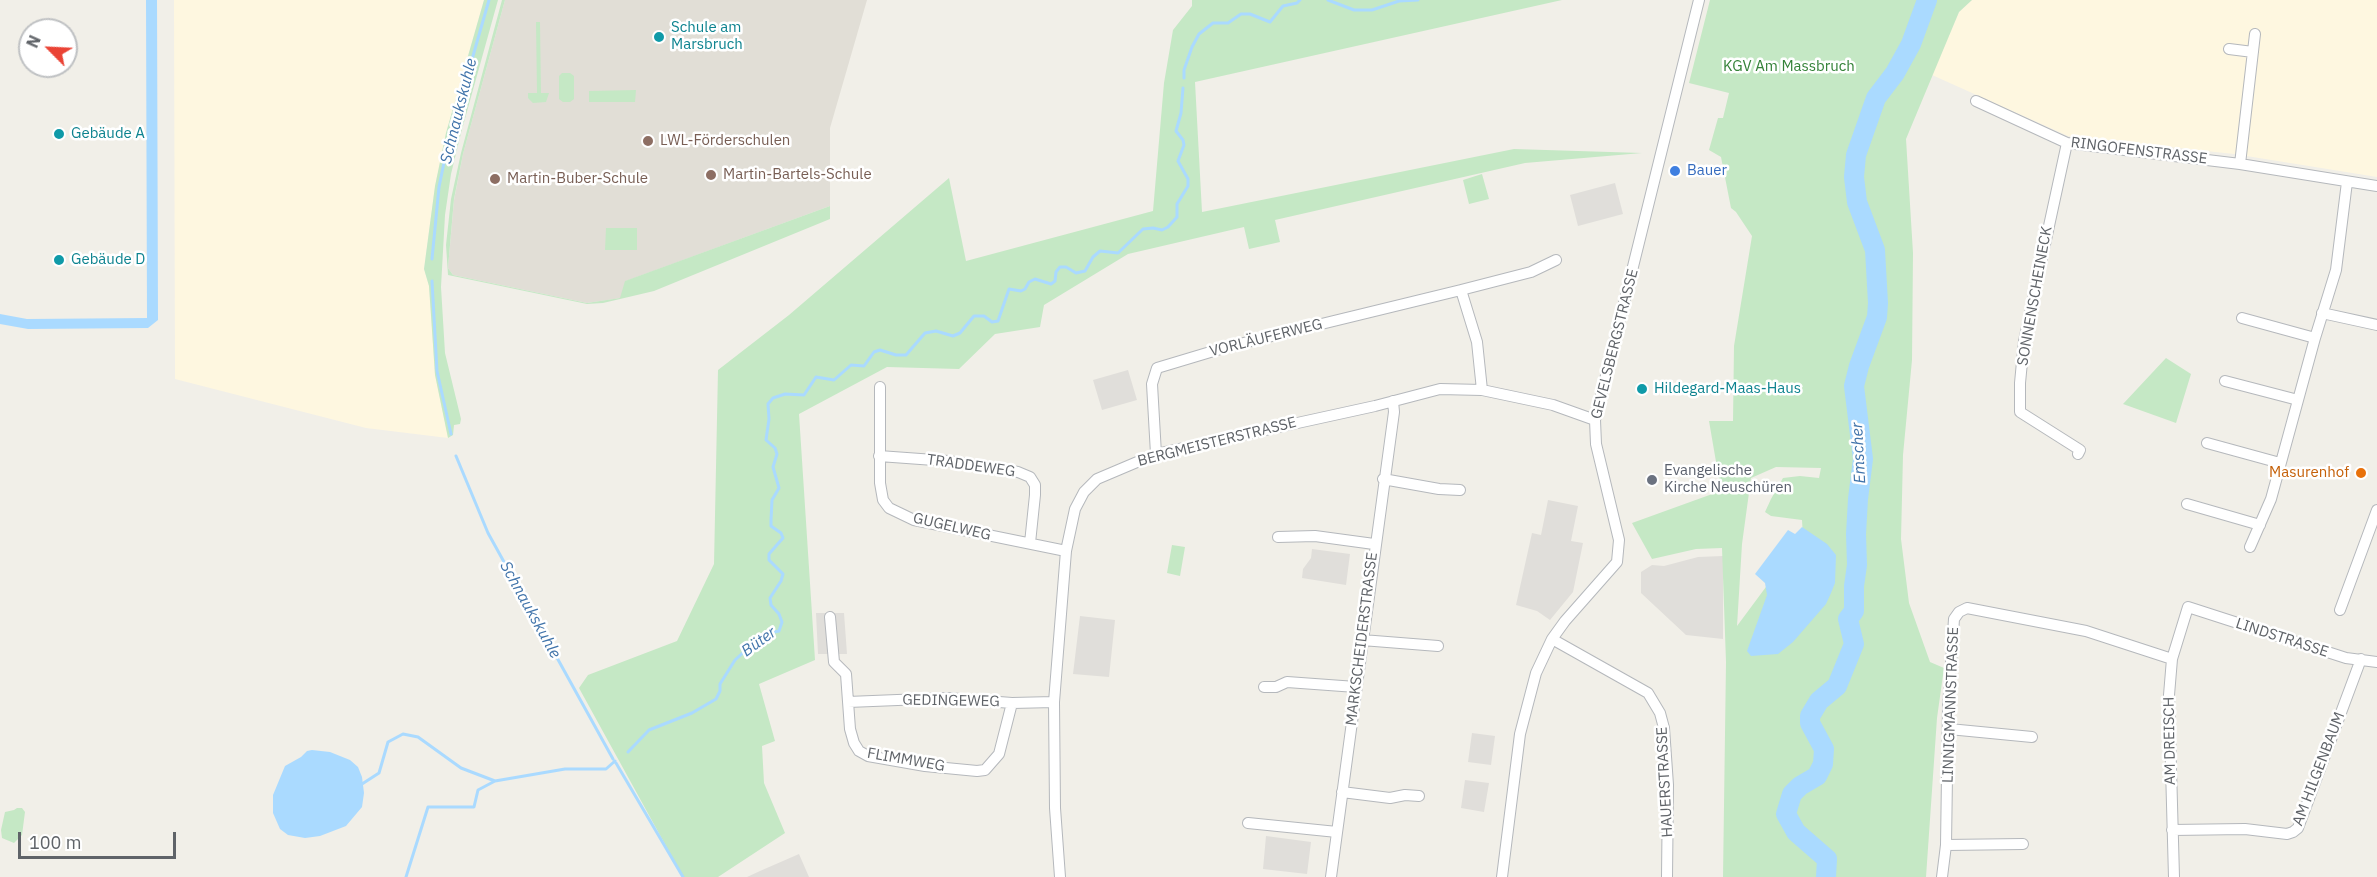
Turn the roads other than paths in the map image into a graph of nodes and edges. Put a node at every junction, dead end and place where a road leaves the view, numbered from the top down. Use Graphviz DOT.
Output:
graph roads {
  1 [pos="1699,0"];
  2 [pos="2256,34"];
  3 [pos="2229,49"];
  4 [pos="2253,52"];
  5 [pos="1976,101"];
  6 [pos="2067,143"];
  7 [pos="2240,164"];
  8 [pos="2347,182"];
  9 [pos="2377,186"];
  10 [pos="1557,261"];
  11 [pos="1461,290"];
  12 [pos="2322,314"];
  13 [pos="2242,318"];
  14 [pos="2377,325"];
  15 [pos="2315,338"];
  16 [pos="2225,381"];
  17 [pos="880,387"];
  18 [pos="1482,390"];
  19 [pos="2298,400"];
  20 [pos="1393,401"];
  21 [pos="1595,420"];
  22 [pos="2207,443"];
  23 [pos="1156,454"];
  24 [pos="2078,454"];
  25 [pos="879,456"];
  26 [pos="2280,463"];
  27 [pos="1383,479"];
  28 [pos="1460,490"];
  29 [pos="2187,504"];
  30 [pos="2377,510"];
  31 [pos="2260,525"];
  32 [pos="1278,537"];
  33 [pos="1030,543"];
  34 [pos="1374,544"];
  35 [pos="2250,548"];
  36 [pos="1066,551"];
  37 [pos="2188,607"];
  38 [pos="2340,609"];
  39 [pos="830,617"];
  40 [pos="1552,639"];
  41 [pos="1362,640"];
  42 [pos="1438,646"];
  43 [pos="2172,658"];
  44 [pos="2361,658"];
  45 [pos="2377,662"];
  46 [pos="1264,687"];
  47 [pos="1356,687"];
  48 [pos="848,702"];
  49 [pos="1054,702"];
  50 [pos="1012,703"];
  51 [pos="1949,729"];
  52 [pos="2032,737"];
  53 [pos="1342,792"];
  54 [pos="1419,796"];
  55 [pos="1248,823"];
  56 [pos="2172,830"];
  57 [pos="1337,832"];
  58 [pos="2023,844"];
  59 [pos="1946,845"];
  60 [pos="1060,877"];
  61 [pos="1331,877"];
  62 [pos="1502,877"];
  63 [pos="1667,877"];
  64 [pos="1942,877"];
  65 [pos="2174,877"];
  1 -- 21 [label="street, GEVELSBERGSTRASSE"];
  2 -- 4 [label="street"];
  3 -- 4 [label="street"];
  4 -- 7 [label="street"];
  5 -- 6 [label="street, RINGOFENSTRASSE"];
  6 -- 7 [label="street, RINGOFENSTRASSE"];
  6 -- 24 [label="street, SONNENSCHEINECK"];
  7 -- 8 [label="street, RINGOFENSTRASSE"];
  8 -- 9 [label="street, RINGOFENSTRASSE"];
  8 -- 12 [label="street"];
  10 -- 11 [label="street, VORLÄUFERWEG"];
  11 -- 18 [label="street"];
  11 -- 23 [label="street, VORLÄUFERWEG"];
  12 -- 14 [label="street"];
  12 -- 15 [label="street"];
  13 -- 15 [label="street"];
  15 -- 19 [label="street"];
  16 -- 19 [label="street"];
  17 -- 25 [label="street, GUGELWEG"];
  18 -- 20 [label="street, BERGMEISTERSTRASSE"];
  18 -- 21 [label="street, BERGMEISTERSTRASSE"];
  19 -- 26 [label="street"];
  20 -- 23 [label="street, BERGMEISTERSTRASSE"];
  20 -- 27 [label="street, MARKSCHEIDERSTRASSE"];
  21 -- 40 [label="street, GEVELSBERGSTRASSE"];
  22 -- 26 [label="street"];
  23 -- 36 [label="street, BERGMEISTERSTRASSE"];
  25 -- 33 [label="street, GUGELWEG"];
  25 -- 33 [label="street, TRADDEWEG"];
  26 -- 31 [label="street"];
  27 -- 28 [label="street"];
  27 -- 34 [label="street, MARKSCHEIDERSTRASSE"];
  29 -- 31 [label="street"];
  30 -- 38 [label="street"];
  31 -- 35 [label="street"];
  32 -- 34 [label="street"];
  33 -- 36 [label="street, GUGELWEG"];
  34 -- 41 [label="street, MARKSCHEIDERSTRASSE"];
  36 -- 49 [label="street, BERGMEISTERSTRASSE"];
  37 -- 43 [label="street, AM DREISCH"];
  37 -- 44 [label="street, LINDSTRASSE"];
  39 -- 48 [label="street, FLIMMWEG"];
  40 -- 62 [label="street, GEVELSBERGSTRASSE"];
  40 -- 63 [label="street, HAUERSTRASSE"];
  41 -- 42 [label="street"];
  41 -- 47 [label="street, MARKSCHEIDERSTRASSE"];
  43 -- 51 [label="street, LINNIGMANNSTRASSE"];
  43 -- 56 [label="street, AM DREISCH"];
  44 -- 45 [label="street, LINDSTRASSE"];
  44 -- 56 [label="street, AM HILGENBAUM"];
  46 -- 47 [label="street"];
  47 -- 53 [label="street, MARKSCHEIDERSTRASSE"];
  48 -- 50 [label="street, GEDINGEWEG"];
  48 -- 50 [label="street, FLIMMWEG"];
  49 -- 50 [label="street, GEDINGEWEG"];
  49 -- 60 [label="street, BERGMEISTERSTRASSE"];
  51 -- 52 [label="street"];
  51 -- 59 [label="street, LINNIGMANNSTRASSE"];
  53 -- 54 [label="street"];
  53 -- 57 [label="street, MARKSCHEIDERSTRASSE"];
  55 -- 57 [label="street"];
  56 -- 65 [label="street, AM DREISCH"];
  57 -- 61 [label="street, MARKSCHEIDERSTRASSE"];
  58 -- 59 [label="street"];
  59 -- 64 [label="street, LINNIGMANNSTRASSE"];
}
